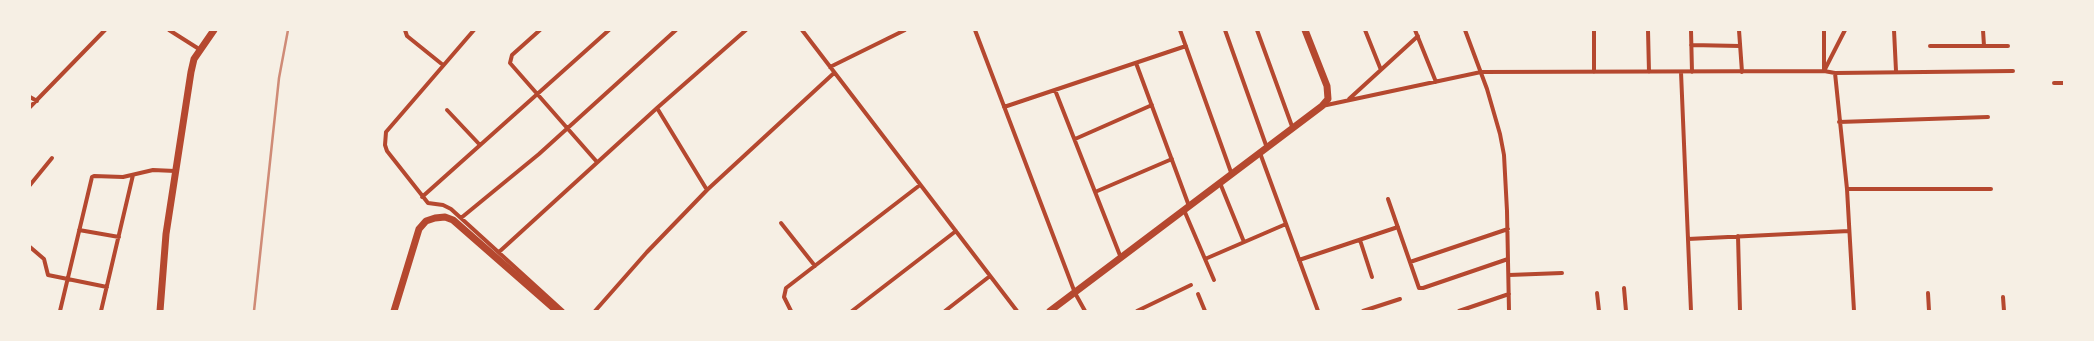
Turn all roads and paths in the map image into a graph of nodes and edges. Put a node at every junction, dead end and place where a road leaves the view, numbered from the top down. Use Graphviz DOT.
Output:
graph roads {
  1 [pos="105,30"];
  2 [pos="169,30"];
  3 [pos="214,30"];
  4 [pos="405,30"];
  5 [pos="474,30"];
  6 [pos="540,30"];
  7 [pos="609,30"];
  8 [pos="676,30"];
  9 [pos="746,30"];
  10 [pos="802,30"];
  11 [pos="905,30"];
  12 [pos="975,30"];
  13 [pos="1180,30"];
  14 [pos="1225,30"];
  15 [pos="1257,30"];
  16 [pos="1305,30"];
  17 [pos="1365,30"];
  18 [pos="1415,30"];
  19 [pos="1465,30"];
  20 [pos="1594,30"];
  21 [pos="1648,30"];
  22 [pos="1691,30"];
  23 [pos="1739,30"];
  24 [pos="1824,30"];
  25 [pos="1844,30"];
  26 [pos="1894,30"];
  27 [pos="1983,30"];
  28 [pos="1418,36"];
  29 [pos="1691,45"];
  30 [pos="1186,46"];
  31 [pos="1740,46"];
  32 [pos="1930,46"];
  33 [pos="1984,46"];
  34 [pos="2008,46"];
  35 [pos="199,49"];
  36 [pos="1136,63"];
  37 [pos="443,65"];
  38 [pos="830,67"];
  39 [pos="1381,70"];
  40 [pos="1824,71"];
  41 [pos="1896,71"];
  42 [pos="2013,71"];
  43 [pos="1481,72"];
  44 [pos="1594,72"];
  45 [pos="1649,72"];
  46 [pos="1681,72"];
  47 [pos="1692,72"];
  48 [pos="1742,72"];
  49 [pos="834,73"];
  50 [pos="1834,73"];
  51 [pos="1436,82"];
  52 [pos="2054,83"];
  53 [pos="2064,83"];
  54 [pos="1055,90"];
  55 [pos="538,93"];
  56 [pos="30,97"];
  57 [pos="37,101"];
  58 [pos="1347,101"];
  59 [pos="1152,105"];
  60 [pos="1322,106"];
  61 [pos="30,107"];
  62 [pos="1004,107"];
  63 [pos="657,108"];
  64 [pos="447,110"];
  65 [pos="1988,117"];
  66 [pos="1839,122"];
  67 [pos="568,127"];
  68 [pos="1293,129"];
  69 [pos="1075,139"];
  70 [pos="480,145"];
  71 [pos="1267,148"];
  72 [pos="1260,153"];
  73 [pos="52,158"];
  74 [pos="1172,160"];
  75 [pos="597,162"];
  76 [pos="176,171"];
  77 [pos="133,174"];
  78 [pos="1232,175"];
  79 [pos="1220,184"];
  80 [pos="30,185"];
  81 [pos="920,185"];
  82 [pos="1847,189"];
  83 [pos="1991,189"];
  84 [pos="707,190"];
  85 [pos="1095,192"];
  86 [pos="422,197"];
  87 [pos="1388,200"];
  88 [pos="1187,208"];
  89 [pos="461,218"];
  90 [pos="781,223"];
  91 [pos="1286,224"];
  92 [pos="1398,227"];
  93 [pos="1508,229"];
  94 [pos="79,230"];
  95 [pos="956,231"];
  96 [pos="1849,231"];
  97 [pos="1738,236"];
  98 [pos="119,237"];
  99 [pos="1688,239"];
  100 [pos="1360,240"];
  101 [pos="1244,242"];
  102 [pos="30,247"];
  103 [pos="499,252"];
  104 [pos="1121,258"];
  105 [pos="1205,259"];
  106 [pos="1508,259"];
  107 [pos="1299,260"];
  108 [pos="1410,262"];
  109 [pos="815,266"];
  110 [pos="1562,273"];
  111 [pos="1509,275"];
  112 [pos="990,276"];
  113 [pos="1372,277"];
  114 [pos="68,280"];
  115 [pos="1214,280"];
  116 [pos="1191,285"];
  117 [pos="107,286"];
  118 [pos="1624,288"];
  119 [pos="1075,293"];
  120 [pos="1597,293"];
  121 [pos="1928,293"];
  122 [pos="1198,294"];
  123 [pos="1509,294"];
  124 [pos="2003,297"];
  125 [pos="1400,299"];
  126 [pos="60,311"];
  127 [pos="101,311"];
  128 [pos="160,311"];
  129 [pos="394,311"];
  130 [pos="557,311"];
  131 [pos="563,311"];
  132 [pos="595,311"];
  133 [pos="792,311"];
  134 [pos="852,311"];
  135 [pos="945,311"];
  136 [pos="1017,311"];
  137 [pos="1050,311"];
  138 [pos="1085,311"];
  139 [pos="1136,311"];
  140 [pos="1205,311"];
  141 [pos="1318,311"];
  142 [pos="1363,311"];
  143 [pos="1459,311"];
  144 [pos="1510,311"];
  145 [pos="1599,311"];
  146 [pos="1626,311"];
  147 [pos="1691,311"];
  148 [pos="1740,311"];
  149 [pos="1854,311"];
  150 [pos="1929,311"];
  151 [pos="2004,311"];
  1 -- 57 [label="street"];
  2 -- 35 [label="street"];
  3 -- 35 [label="main road"];
  4 -- 37 [label="street"];
  5 -- 37 [label="street"];
  6 -- 55 [label="street"];
  7 -- 55 [label="street"];
  8 -- 67 [label="street"];
  9 -- 63 [label="street"];
  10 -- 38 [label="street"];
  11 -- 38 [label="street"];
  12 -- 62 [label="street"];
  13 -- 30 [label="street"];
  14 -- 71 [label="street"];
  15 -- 68 [label="street"];
  16 -- 60 [label="main road"];
  17 -- 39 [label="street"];
  18 -- 28 [label="street"];
  19 -- 43 [label="street"];
  20 -- 44 [label="street"];
  21 -- 45 [label="street"];
  22 -- 29 [label="street"];
  23 -- 31 [label="street"];
  24 -- 40 [label="street"];
  25 -- 40 [label="street"];
  26 -- 41 [label="street"];
  27 -- 33 [label="street"];
  28 -- 39 [label="street"];
  28 -- 51 [label="street"];
  29 -- 31 [label="street"];
  29 -- 47 [label="street"];
  30 -- 36 [label="street"];
  30 -- 78 [label="street"];
  31 -- 48 [label="street"];
  32 -- 33 [label="street"];
  33 -- 34 [label="street"];
  35 -- 76 [label="main road"];
  36 -- 54 [label="street"];
  36 -- 59 [label="street"];
  37 -- 86 [label="street"];
  38 -- 49 [label="street"];
  39 -- 58 [label="street"];
  40 -- 48 [label="street"];
  40 -- 50 [label="street"];
  41 -- 42 [label="street"];
  41 -- 50 [label="street"];
  43 -- 44 [label="street"];
  43 -- 51 [label="street"];
  43 -- 93 [label="street"];
  44 -- 45 [label="street"];
  45 -- 46 [label="street"];
  46 -- 47 [label="street"];
  46 -- 99 [label="street"];
  47 -- 48 [label="street"];
  49 -- 81 [label="street"];
  49 -- 84 [label="street"];
  50 -- 66 [label="street"];
  51 -- 58 [label="street"];
  52 -- 53 [label="street"];
  54 -- 62 [label="street"];
  54 -- 69 [label="street"];
  55 -- 67 [label="street"];
  55 -- 70 [label="street"];
  56 -- 57 [label="street"];
  57 -- 61 [label="street"];
  58 -- 60 [label="street"];
  59 -- 69 [label="street"];
  59 -- 74 [label="street"];
  60 -- 68 [label="main road"];
  62 -- 119 [label="street"];
  63 -- 75 [label="street"];
  63 -- 84 [label="street"];
  64 -- 70 [label="street"];
  65 -- 66 [label="street"];
  66 -- 82 [label="street"];
  67 -- 75 [label="street"];
  67 -- 89 [label="street"];
  68 -- 71 [label="main road"];
  69 -- 85 [label="street"];
  70 -- 86 [label="street"];
  71 -- 72 [label="main road"];
  72 -- 78 [label="main road"];
  72 -- 91 [label="street"];
  73 -- 80 [label="street"];
  74 -- 85 [label="street"];
  74 -- 88 [label="street"];
  75 -- 103 [label="street"];
  76 -- 77 [label="street"];
  76 -- 128 [label="main road"];
  77 -- 94 [label="street"];
  77 -- 98 [label="street"];
  78 -- 79 [label="main road"];
  79 -- 88 [label="main road"];
  79 -- 101 [label="street"];
  81 -- 95 [label="street"];
  81 -- 109 [label="street"];
  82 -- 83 [label="street"];
  82 -- 96 [label="street"];
  84 -- 132 [label="street"];
  85 -- 104 [label="street"];
  86 -- 89 [label="street"];
  87 -- 92 [label="street"];
  88 -- 104 [label="main road"];
  88 -- 105 [label="street"];
  89 -- 103 [label="street"];
  90 -- 109 [label="street"];
  91 -- 101 [label="street"];
  91 -- 107 [label="street"];
  92 -- 100 [label="street"];
  92 -- 108 [label="street"];
  93 -- 106 [label="street"];
  93 -- 108 [label="street"];
  94 -- 98 [label="street"];
  94 -- 114 [label="street"];
  95 -- 112 [label="street"];
  95 -- 134 [label="street"];
  96 -- 97 [label="street"];
  96 -- 149 [label="street"];
  97 -- 99 [label="street"];
  97 -- 148 [label="street"];
  98 -- 117 [label="street"];
  99 -- 147 [label="street"];
  100 -- 107 [label="street"];
  100 -- 113 [label="street"];
  101 -- 105 [label="street"];
  102 -- 114 [label="street"];
  103 -- 131 [label="street"];
  104 -- 119 [label="main road"];
  105 -- 115 [label="street"];
  106 -- 108 [label="street"];
  106 -- 111 [label="street"];
  107 -- 141 [label="street"];
  109 -- 133 [label="street"];
  110 -- 111 [label="street"];
  111 -- 123 [label="street"];
  112 -- 135 [label="street"];
  112 -- 136 [label="street"];
  114 -- 117 [label="street"];
  114 -- 126 [label="street"];
  116 -- 139 [label="street"];
  117 -- 127 [label="street"];
  118 -- 146 [label="street"];
  119 -- 137 [label="main road"];
  119 -- 138 [label="street"];
  120 -- 145 [label="street"];
  121 -- 150 [label="street"];
  122 -- 140 [label="street"];
  123 -- 143 [label="street"];
  123 -- 144 [label="street"];
  124 -- 151 [label="street"];
  125 -- 142 [label="street"];
  129 -- 130 [label="main road"];
}
